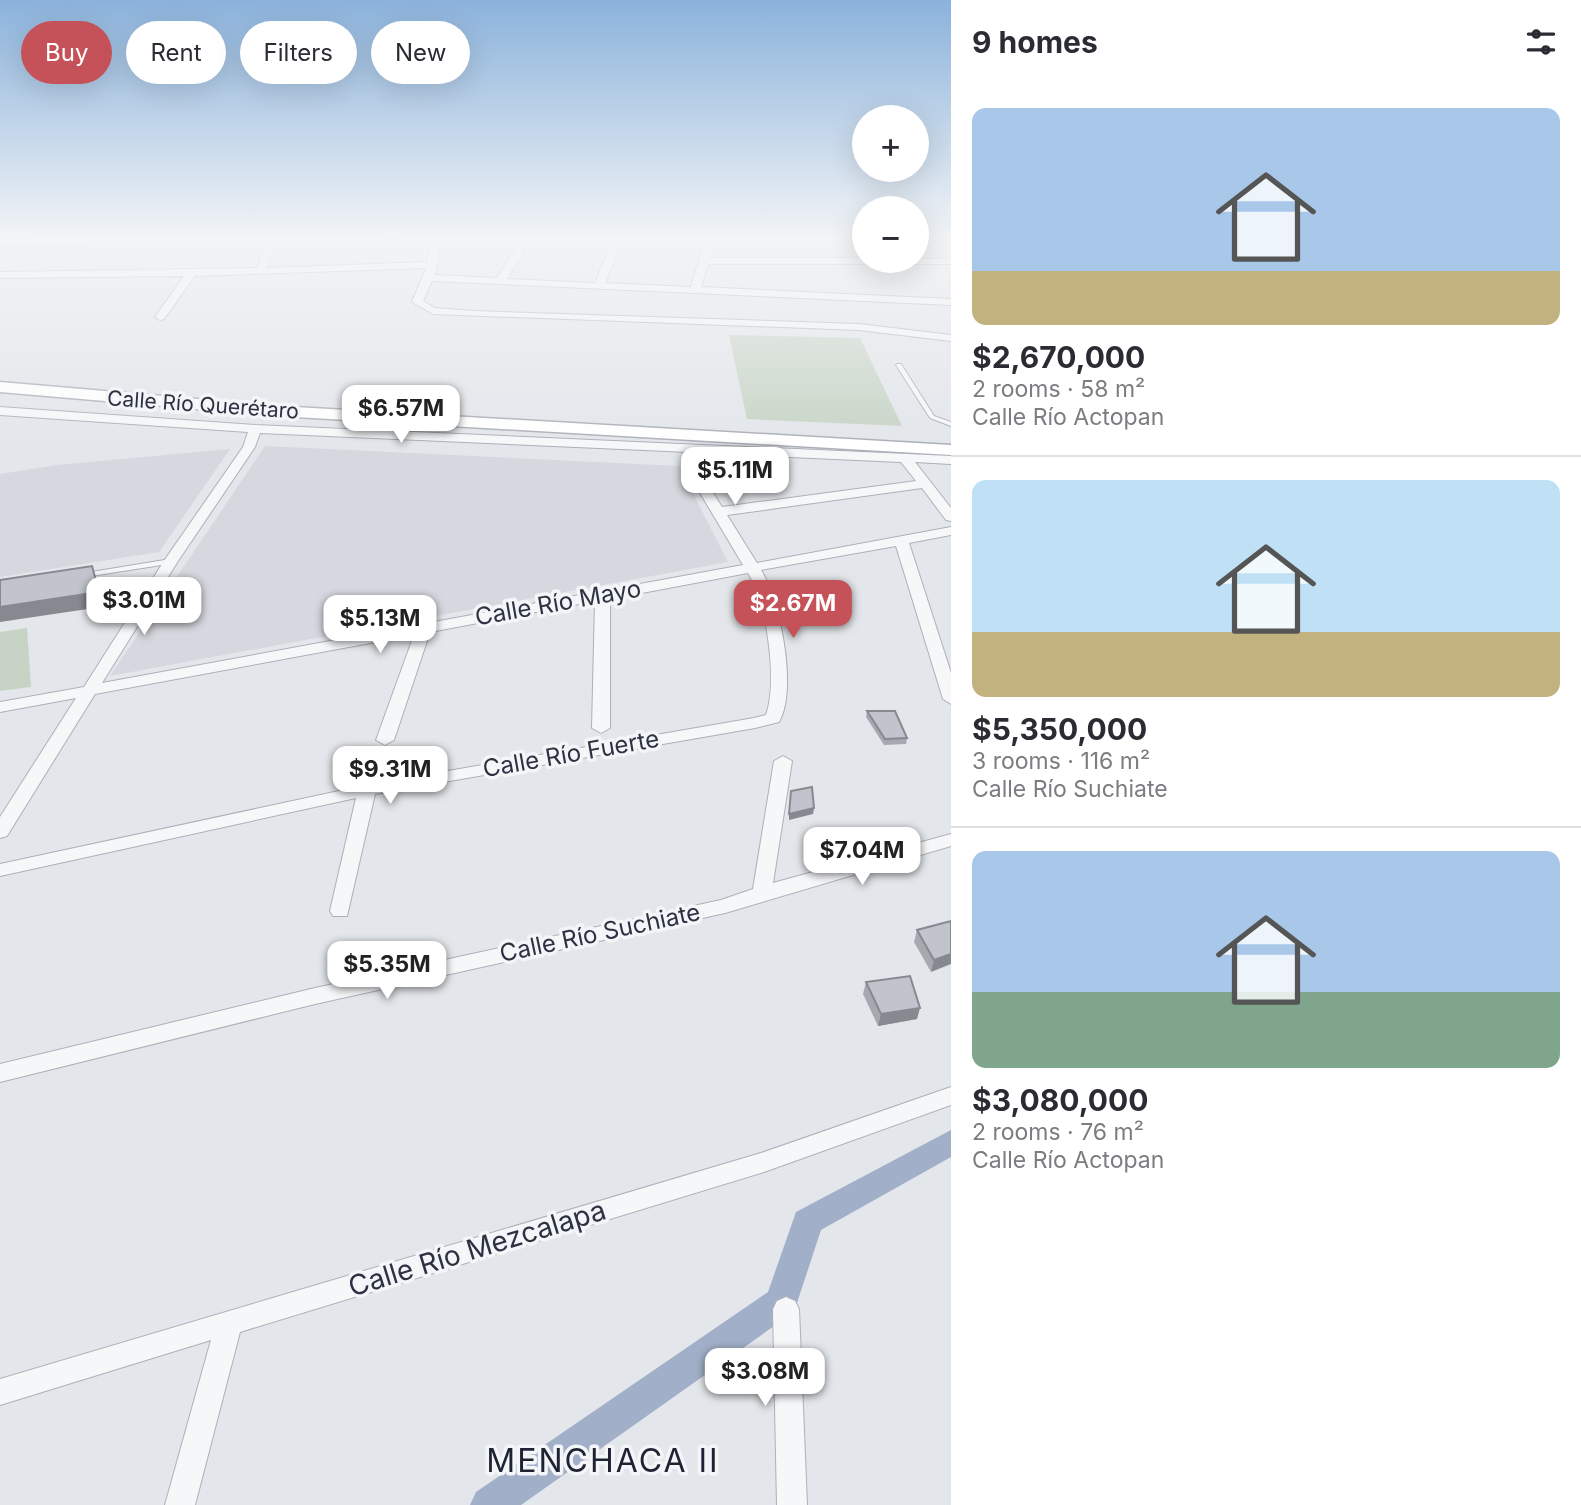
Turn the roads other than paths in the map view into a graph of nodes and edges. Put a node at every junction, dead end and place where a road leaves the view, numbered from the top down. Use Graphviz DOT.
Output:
graph roads {
  1 [pos="166,306"];
  2 [pos="424,306"];
  3 [pos="160,317"];
  4 [pos="951,338"];
  5 [pos="899,365"];
  6 [pos="0,387"];
  7 [pos="0,411"];
  8 [pos="369,416"];
  9 [pos="951,424"];
  10 [pos="256,429"];
  11 [pos="443,437"];
  12 [pos="696,449"];
  13 [pos="951,450"];
  14 [pos="905,458"];
  15 [pos="951,460"];
  16 [pos="924,484"];
  17 [pos="718,512"];
  18 [pos="951,517"];
  19 [pos="951,531"];
  20 [pos="901,540"];
  21 [pos="171,561"];
  22 [pos="753,567"];
  23 [pos="82,576"];
  24 [pos="603,595"];
  25 [pos="424,628"];
  26 [pos="88,690"];
  27 [pos="951,699"];
  28 [pos="0,707"];
  29 [pos="601,729"];
  30 [pos="385,740"];
  31 [pos="783,761"];
  32 [pos="367,790"];
  33 [pos="0,832"];
  34 [pos="951,840"];
  35 [pos="0,870"];
  36 [pos="762,893"];
  37 [pos="340,911"];
  38 [pos="0,1073"];
  39 [pos="951,1096"];
  40 [pos="786,1309"];
  41 [pos="229,1322"];
  42 [pos="0,1392"];
  43 [pos="180,1505"];
  44 [pos="792,1505"];
  1 -- 3 [label="street"];
  2 -- 4 [label="street"];
  5 -- 9 [label="lane"];
  6 -- 8 [label="main road, Calle Río Querétaro"];
  7 -- 10 [label="street, Calle Río Querétaro"];
  8 -- 11 [label="main road"];
  8 -- 13 [label="main road, Calle Río Querétaro"];
  10 -- 11 [label="street, Calle Río Querétaro"];
  10 -- 21 [label="street"];
  11 -- 12 [label="street, Calle Río Querétaro"];
  12 -- 14 [label="street, Calle Río Querétaro"];
  12 -- 17 [label="street"];
  14 -- 15 [label="street, Calle Río Querétaro"];
  14 -- 16 [label="street"];
  16 -- 17 [label="street"];
  16 -- 18 [label="street"];
  17 -- 22 [label="street"];
  19 -- 20 [label="street, Calle Río Mayo"];
  20 -- 22 [label="street, Calle Río Mayo"];
  20 -- 27 [label="street"];
  21 -- 23 [label="lane"];
  21 -- 26 [label="street"];
  22 -- 24 [label="street, Calle Río Mayo"];
  22 -- 32 [label="street, Calle Río Fuerte"];
  24 -- 25 [label="street, Calle Río Mayo"];
  24 -- 29 [label="street"];
  25 -- 26 [label="street, Calle Río Mayo"];
  25 -- 30 [label="street"];
  26 -- 28 [label="street, Calle Río Mayo"];
  26 -- 33 [label="street"];
  31 -- 36 [label="street"];
  32 -- 35 [label="street, Calle Río Fuerte"];
  32 -- 37 [label="street"];
  34 -- 36 [label="street, Calle Río Suchiate"];
  36 -- 38 [label="street, Calle Río Suchiate"];
  39 -- 41 [label="street, Calle Río Mezcalapa"];
  40 -- 44 [label="street"];
  41 -- 42 [label="street, Calle Río Mezcalapa"];
  41 -- 43 [label="street"];
}
